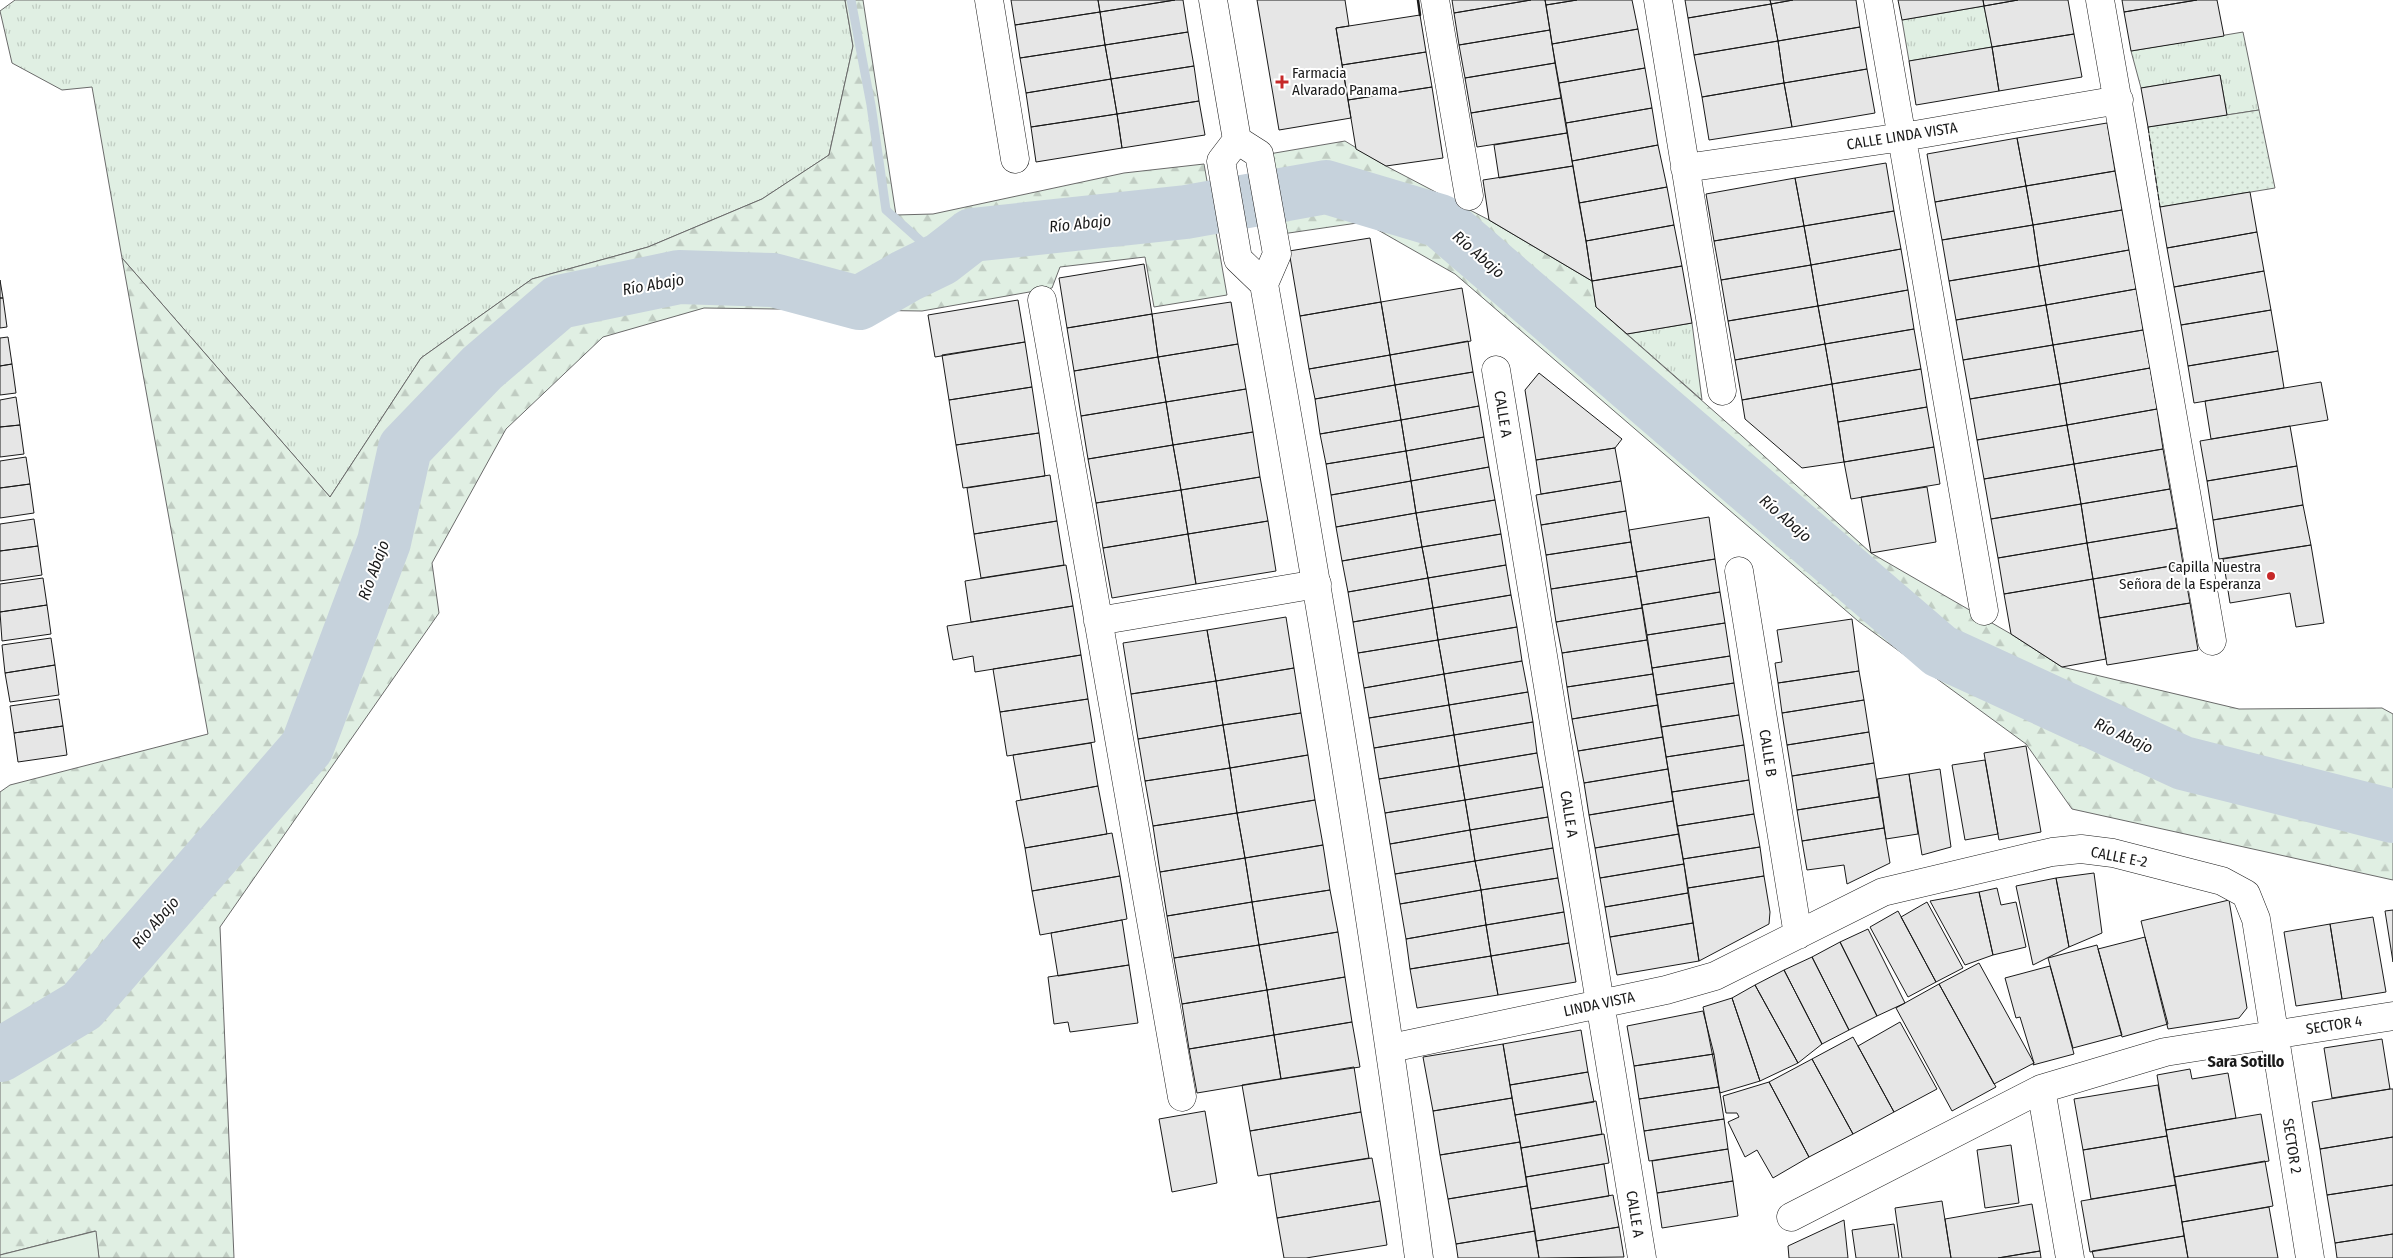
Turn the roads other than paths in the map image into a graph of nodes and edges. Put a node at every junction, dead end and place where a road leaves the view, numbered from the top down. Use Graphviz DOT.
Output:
graph roads {
  1 [pos="989,0"];
  2 [pos="1214,0"];
  3 [pos="1435,0"];
  4 [pos="1658,0"];
  5 [pos="1878,0"];
  6 [pos="2100,0"];
  7 [pos="2119,100"];
  8 [pos="1902,138"];
  9 [pos="1239,152"];
  10 [pos="1015,158"];
  11 [pos="1685,168"];
  12 [pos="1469,196"];
  13 [pos="1264,284"];
  14 [pos="1042,300"];
  15 [pos="1496,370"];
  16 [pos="1722,392"];
  17 [pos="1739,571"];
  18 [pos="1317,584"];
  19 [pos="1984,611"];
  20 [pos="1098,621"];
  21 [pos="2212,641"];
  22 [pos="1798,935"];
  23 [pos="1600,1003"];
  24 [pos="2393,1016"];
  25 [pos="2274,1035"];
  26 [pos="1391,1048"];
  27 [pos="2041,1089"];
  28 [pos="1182,1097"];
  29 [pos="1791,1217"];
  30 [pos="1419,1258"];
  31 [pos="1642,1258"];
  32 [pos="2070,1258"];
  33 [pos="2310,1258"];
  1 -- 10 [label="street"];
  2 -- 9 [label="street"];
  3 -- 12 [label="street"];
  4 -- 11 [label="street"];
  5 -- 8 [label="street"];
  6 -- 7 [label="street"];
  7 -- 8 [label="street, CALLE LINDA VISTA"];
  7 -- 21 [label="street"];
  8 -- 11 [label="street, CALLE LINDA VISTA"];
  8 -- 19 [label="street"];
  9 -- 13 [label="street"];
  9 -- 13 [label="street"];
  11 -- 16 [label="street"];
  13 -- 18 [label="street"];
  14 -- 20 [label="street"];
  15 -- 23 [label="street, CALLE A"];
  17 -- 22 [label="street, CALLE B"];
  18 -- 20 [label="street"];
  18 -- 26 [label="street"];
  20 -- 28 [label="street"];
  22 -- 23 [label="street, LINDA VISTA"];
  22 -- 25 [label="street, CALLE E-2"];
  23 -- 26 [label="street, LINDA VISTA"];
  23 -- 31 [label="street, CALLE A"];
  24 -- 25 [label="street, SECTOR 4"];
  25 -- 27 [label="street, SECTOR 4"];
  25 -- 33 [label="street, SECTOR 2"];
  26 -- 30 [label="street"];
  27 -- 29 [label="street, SECTOR 4"];
  27 -- 32 [label="street"];
}
